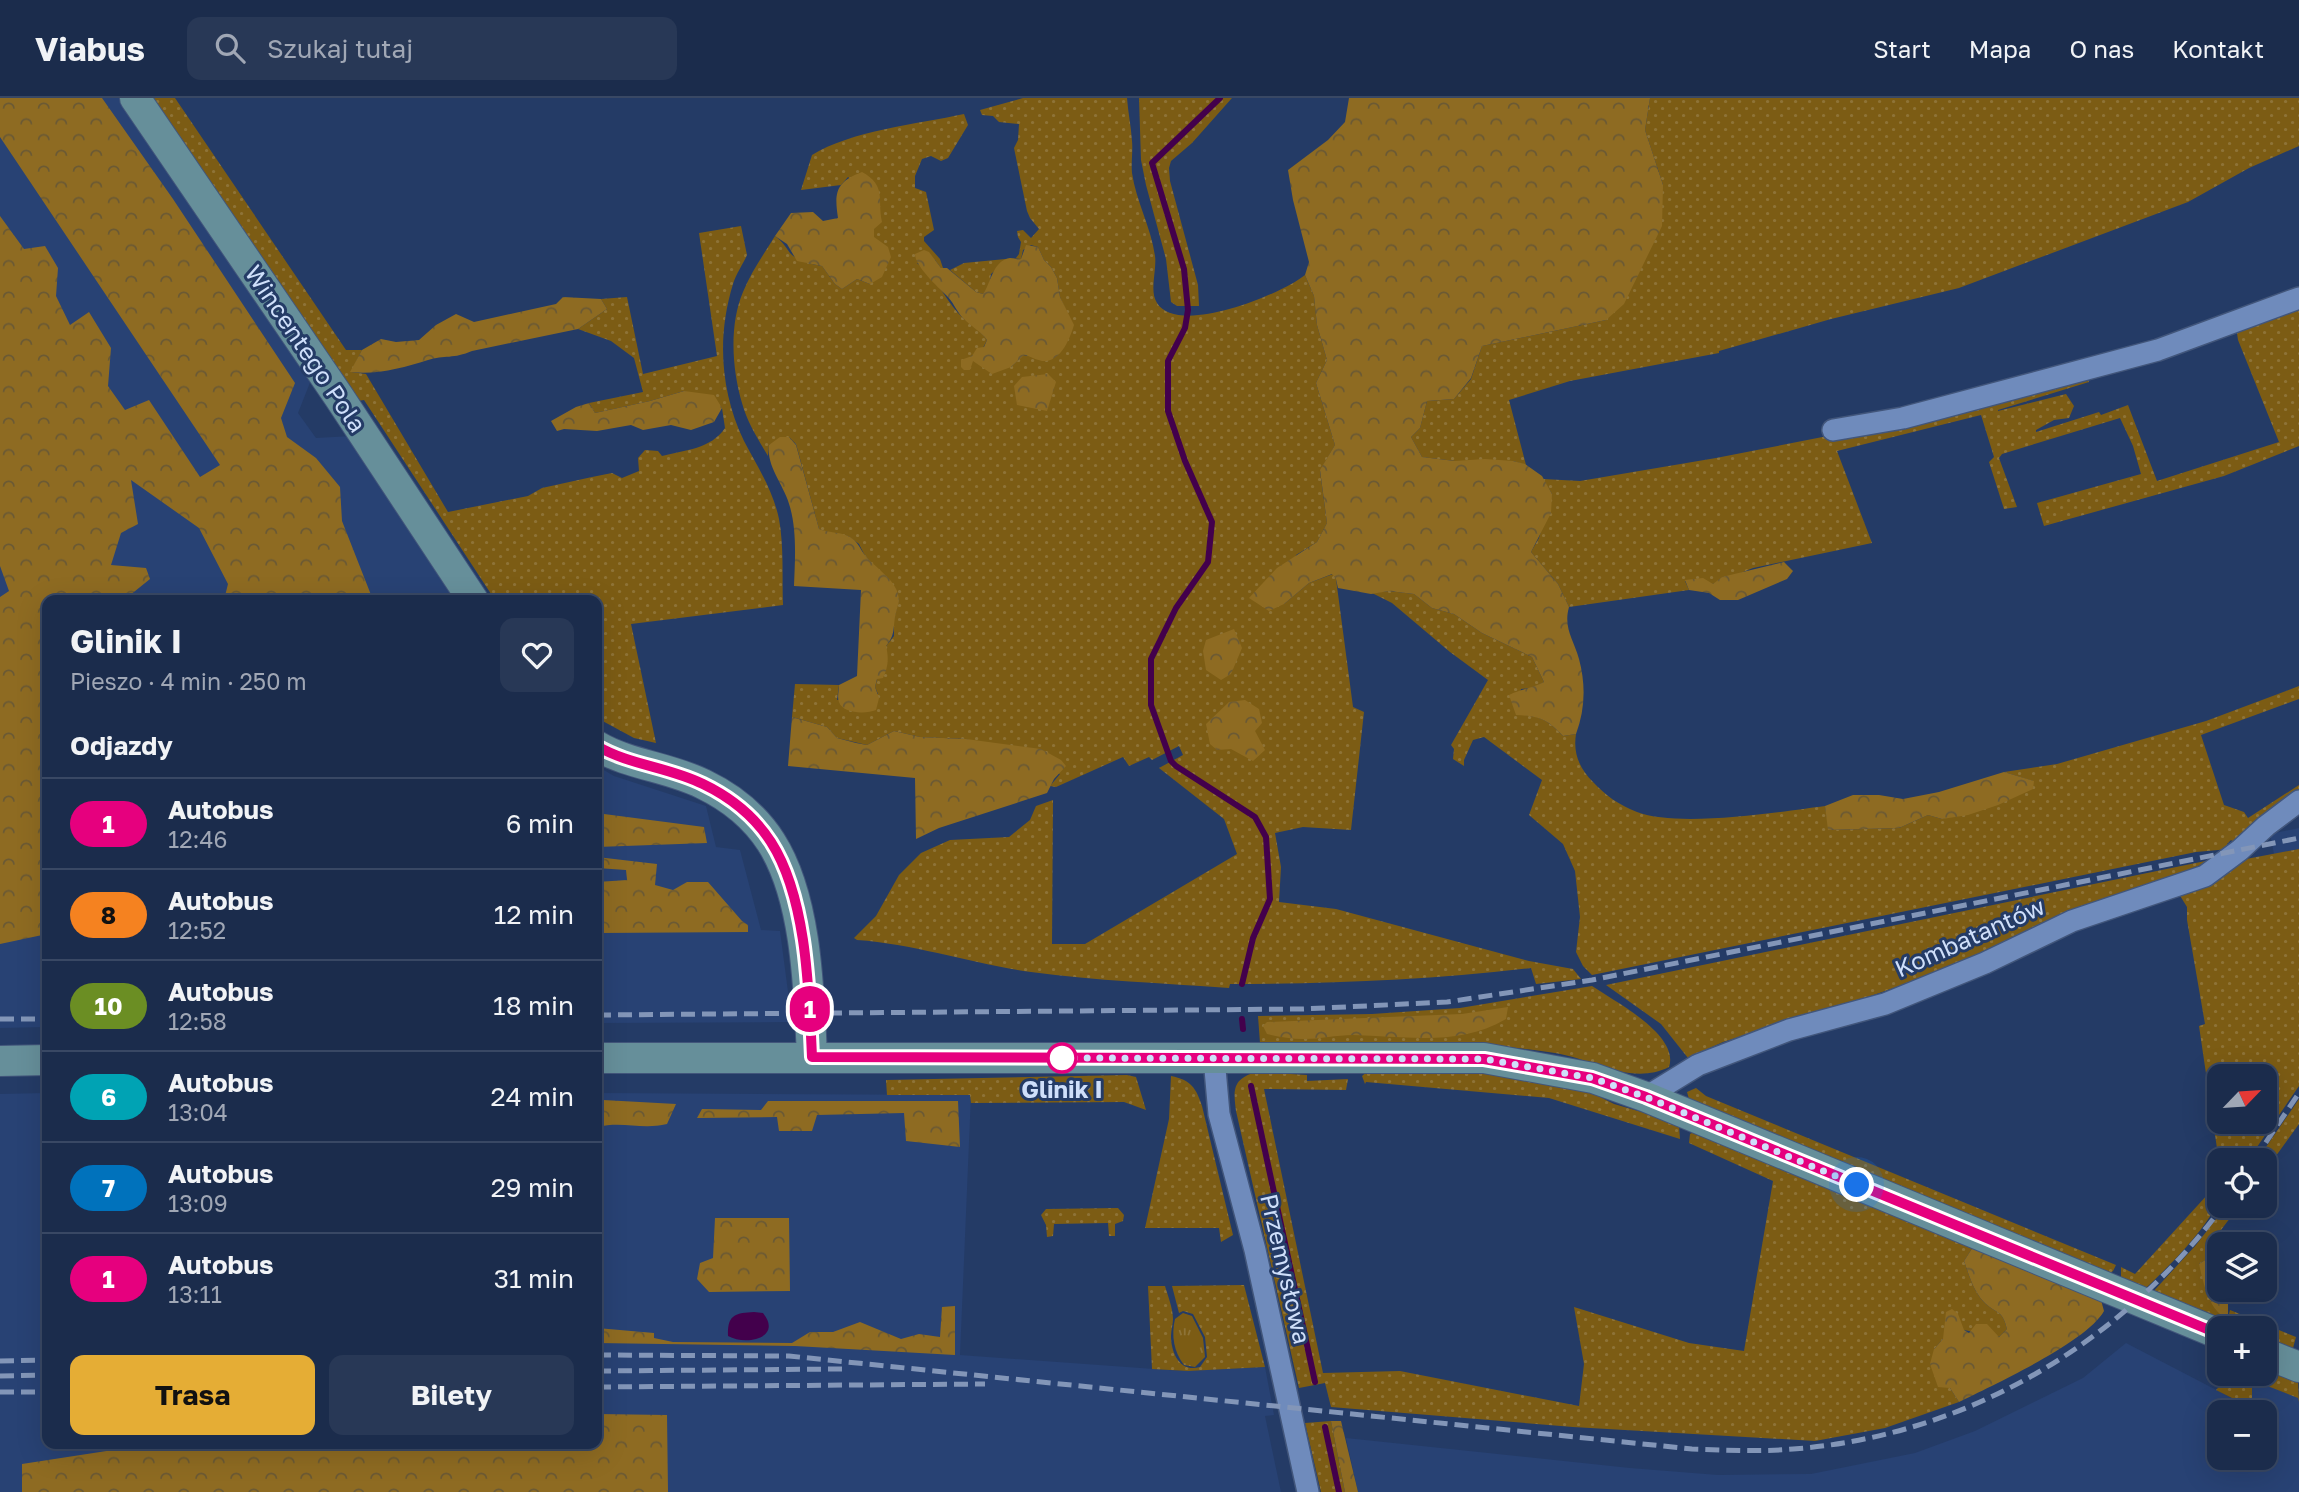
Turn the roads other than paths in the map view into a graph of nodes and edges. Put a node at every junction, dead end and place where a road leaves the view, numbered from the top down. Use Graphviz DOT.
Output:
graph roads {
  1 [pos="135,98"];
  2 [pos="2299,298"];
  3 [pos="1833,430"];
  4 [pos="470,595"];
  5 [pos="602,748"];
  6 [pos="2299,801"];
  7 [pos="812,1057"];
  8 [pos="602,1058"];
  9 [pos="1214,1058"];
  10 [pos="42,1060"];
  11 [pos="0,1061"];
  12 [pos="1646,1097"];
  13 [pos="2207,1329"];
  14 [pos="2277,1358"];
  15 [pos="2299,1367"];
  16 [pos="1308,1492"];
  1 -- 4 [label="street, Wincentego Pola"];
  2 -- 3 [label="street"];
  5 -- 7 [label="street"];
  6 -- 12 [label="street, Kombatantów"];
  7 -- 8 [label="street"];
  7 -- 9 [label="street"];
  9 -- 12 [label="street"];
  9 -- 16 [label="street, Przemysłowa"];
  10 -- 11 [label="street"];
  12 -- 13 [label="street"];
  14 -- 15 [label="street"];
}
